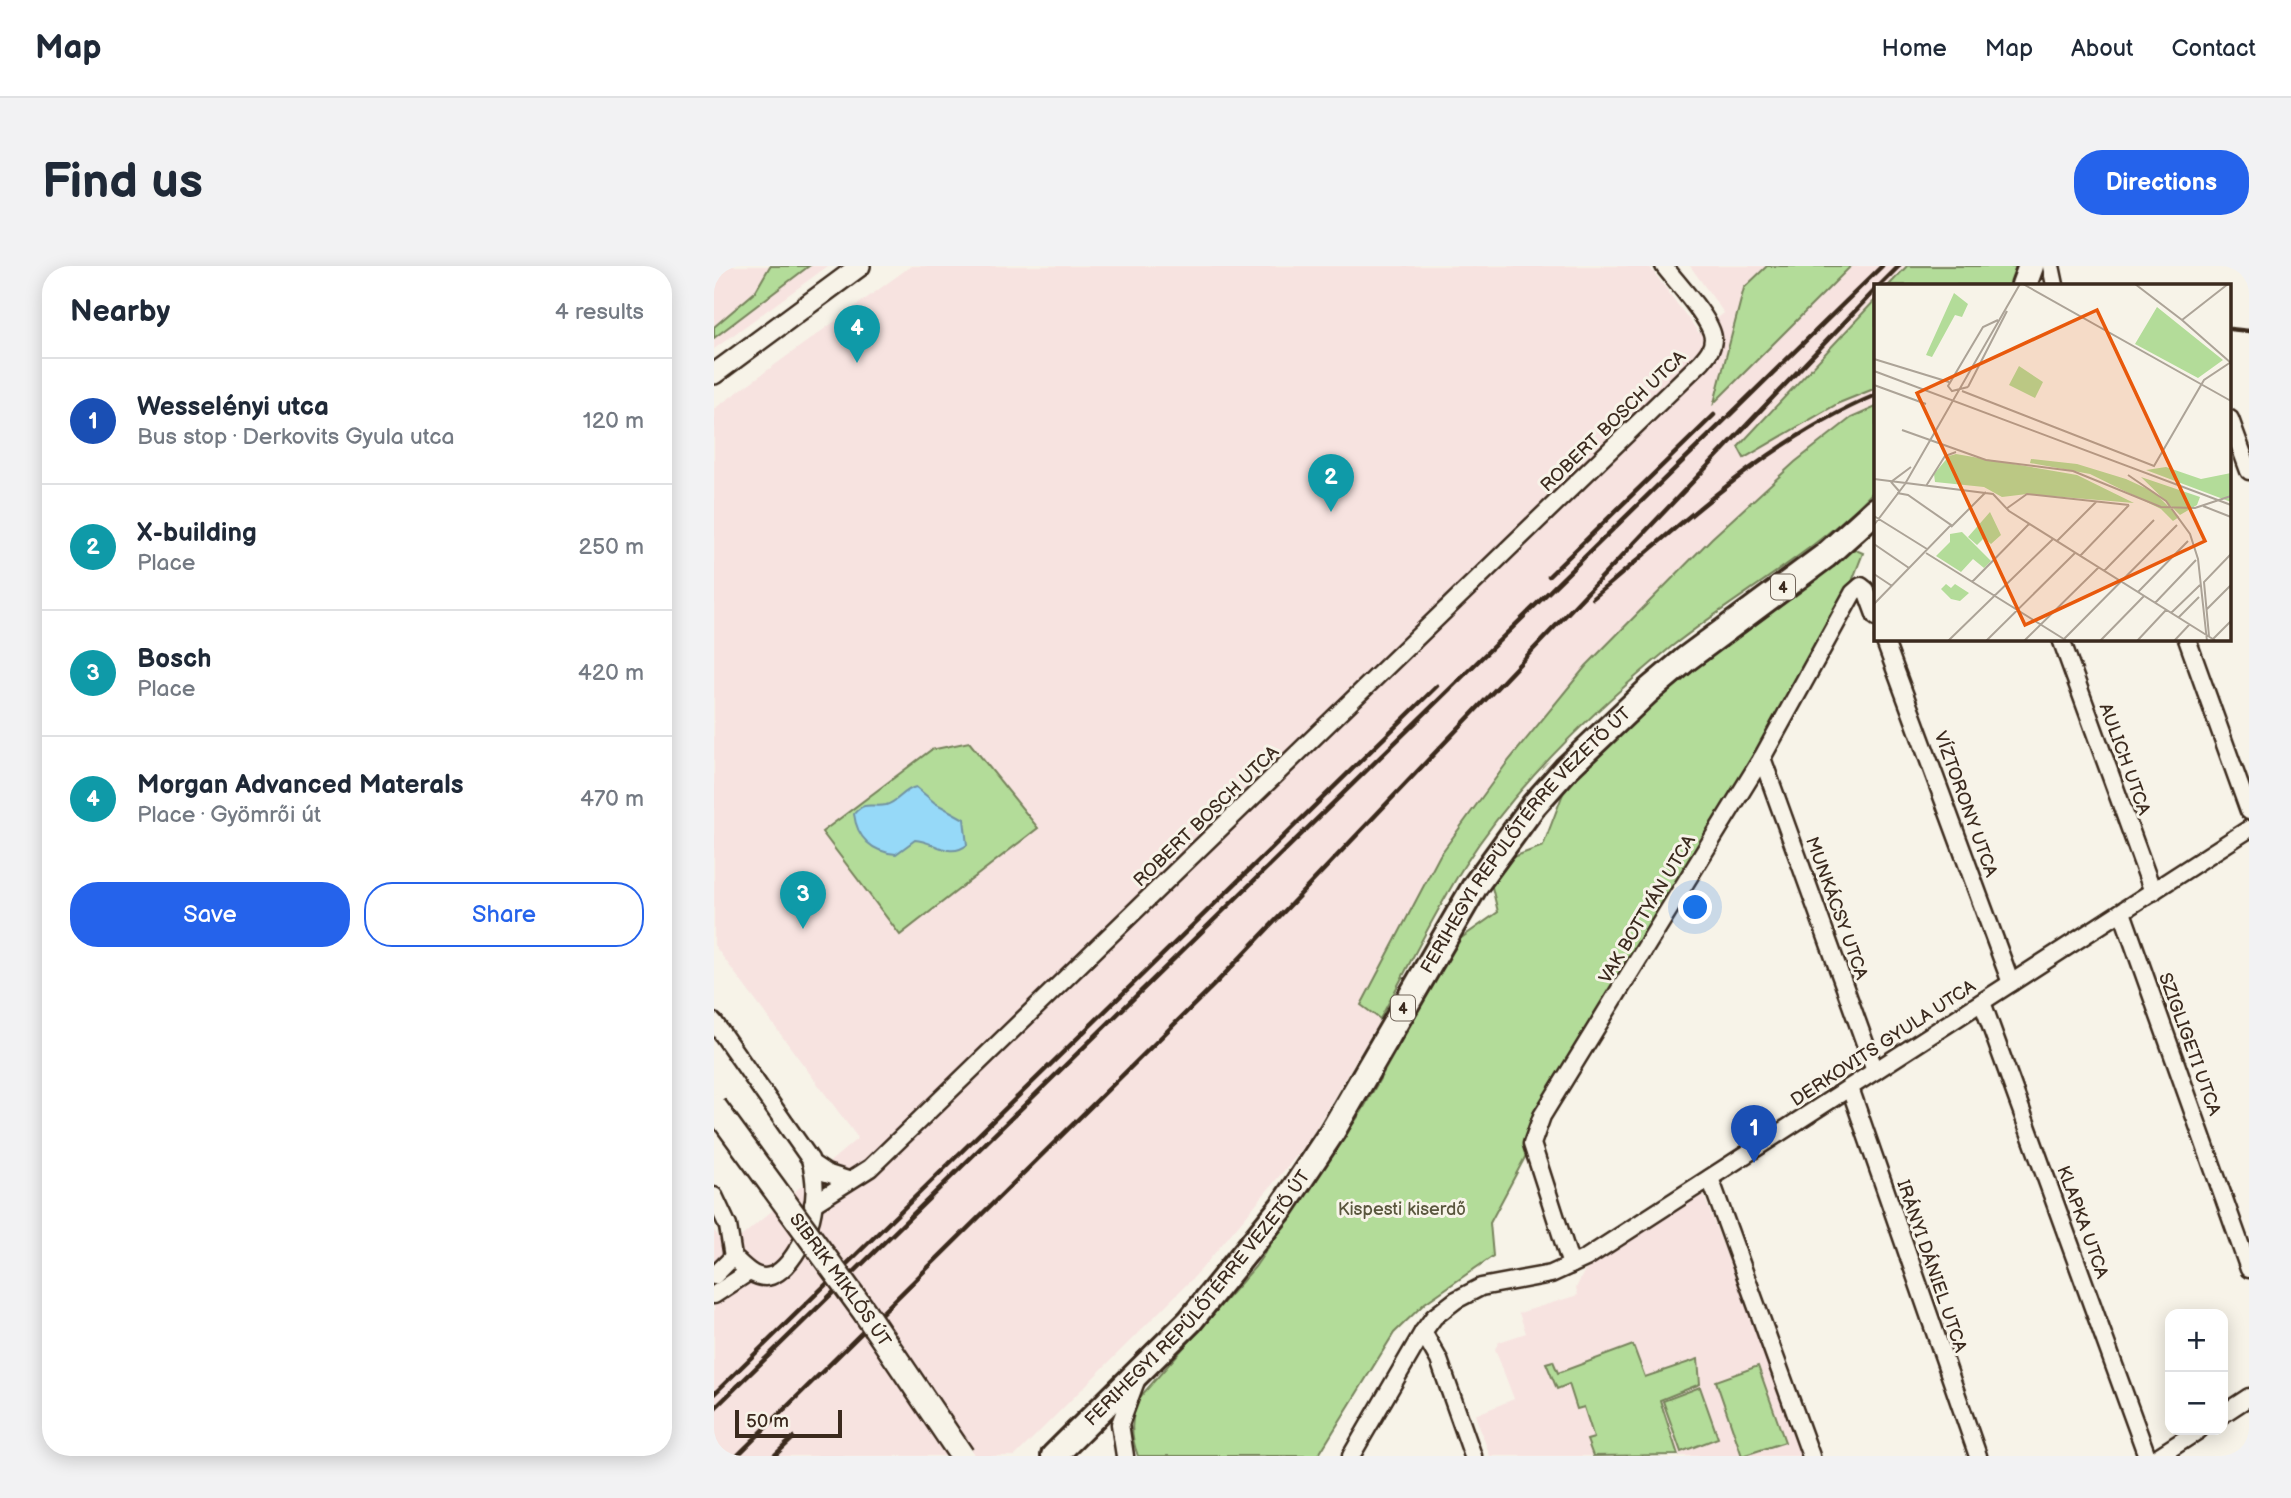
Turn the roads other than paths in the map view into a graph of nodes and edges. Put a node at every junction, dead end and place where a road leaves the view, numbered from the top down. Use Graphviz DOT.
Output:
graph roads {
  1 [pos="860,266"];
  2 [pos="1664,266"];
  3 [pos="2031,266"];
  4 [pos="2051,266"];
  5 [pos="2024,284"];
  6 [pos="2055,284"];
  7 [pos="714,374"];
  8 [pos="2232,424"];
  9 [pos="2249,471"];
  10 [pos="1874,512"];
  11 [pos="1874,613"];
  12 [pos="1884,640"];
  13 [pos="2061,640"];
  14 [pos="2186,640"];
  15 [pos="1762,758"];
  16 [pos="2249,811"];
  17 [pos="2249,829"];
  18 [pos="2152,892"];
  19 [pos="2122,912"];
  20 [pos="2011,984"];
  21 [pos="1982,1002"];
  22 [pos="714,1022"];
  23 [pos="1875,1071"];
  24 [pos="1850,1088"];
  25 [pos="714,1106"];
  26 [pos="811,1163"];
  27 [pos="1710,1178"];
  28 [pos="848,1180"];
  29 [pos="714,1196"];
  30 [pos="813,1204"];
  31 [pos="733,1257"];
  32 [pos="1571,1265"];
  33 [pos="2249,1269"];
  34 [pos="749,1272"];
  35 [pos="714,1276"];
  36 [pos="714,1295"];
  37 [pos="1423,1332"];
  38 [pos="1139,1373"];
  39 [pos="2249,1397"];
  40 [pos="2228,1411"];
  41 [pos="2191,1435"];
  42 [pos="962,1456"];
  43 [pos="1054,1456"];
  44 [pos="1125,1456"];
  45 [pos="1351,1456"];
  46 [pos="1473,1456"];
  47 [pos="1811,1456"];
  48 [pos="1978,1456"];
  49 [pos="2147,1456"];
  50 [pos="2159,1456"];
  1 -- 7 [label="street"];
  2 -- 28 [label="street, ROBERT BOSCH UTCA"];
  3 -- 5 [label="main road"];
  4 -- 6 [label="street"];
  8 -- 9 [label="street"];
  10 -- 38 [label="main road, FERIHEGYI REPÜLŐTÉRRE VEZETŐ ÚT / 4"];
  11 -- 15 [label="street, VAK BOTTYÁN UTCA"];
  12 -- 20 [label="street, VÍZTORONY UTCA"];
  13 -- 18 [label="street, AULICH UTCA"];
  14 -- 16 [label="street"];
  15 -- 23 [label="street, MUNKÁCSY UTCA"];
  15 -- 32 [label="street, VAK BOTTYÁN UTCA"];
  17 -- 18 [label="street, DERKOVITS GYULA UTCA"];
  18 -- 19 [label="street, DERKOVITS GYULA UTCA"];
  19 -- 20 [label="street, DERKOVITS GYULA UTCA"];
  19 -- 33 [label="street, SZIGLIGETI UTCA"];
  20 -- 21 [label="street, DERKOVITS GYULA UTCA"];
  21 -- 23 [label="street, DERKOVITS GYULA UTCA"];
  21 -- 49 [label="street, KLAPKA UTCA"];
  22 -- 26 [label="street"];
  23 -- 24 [label="street, DERKOVITS GYULA UTCA"];
  24 -- 27 [label="street, DERKOVITS GYULA UTCA"];
  24 -- 48 [label="street, IRÁNYI DÁNIEL UTCA"];
  25 -- 42 [label="main road, SIBRIK MIKLÓS ÚT, bridge"];
  26 -- 28 [label="street"];
  26 -- 30 [label="street"];
  27 -- 32 [label="street, DERKOVITS GYULA UTCA"];
  27 -- 47 [label="street"];
  28 -- 30 [label="street, ROBERT BOSCH UTCA"];
  29 -- 31 [label="street"];
  30 -- 34 [label="street"];
  31 -- 34 [label="street"];
  31 -- 35 [label="street"];
  32 -- 37 [label="street, DERKOVITS GYULA UTCA"];
  34 -- 36 [label="street"];
  37 -- 45 [label="street"];
  37 -- 46 [label="street"];
  38 -- 43 [label="main road, FERIHEGYI REPÜLŐTÉRRE VEZETŐ ÚT / 4"];
  38 -- 44 [label="street"];
  39 -- 40 [label="street"];
  41 -- 50 [label="street"];
}
